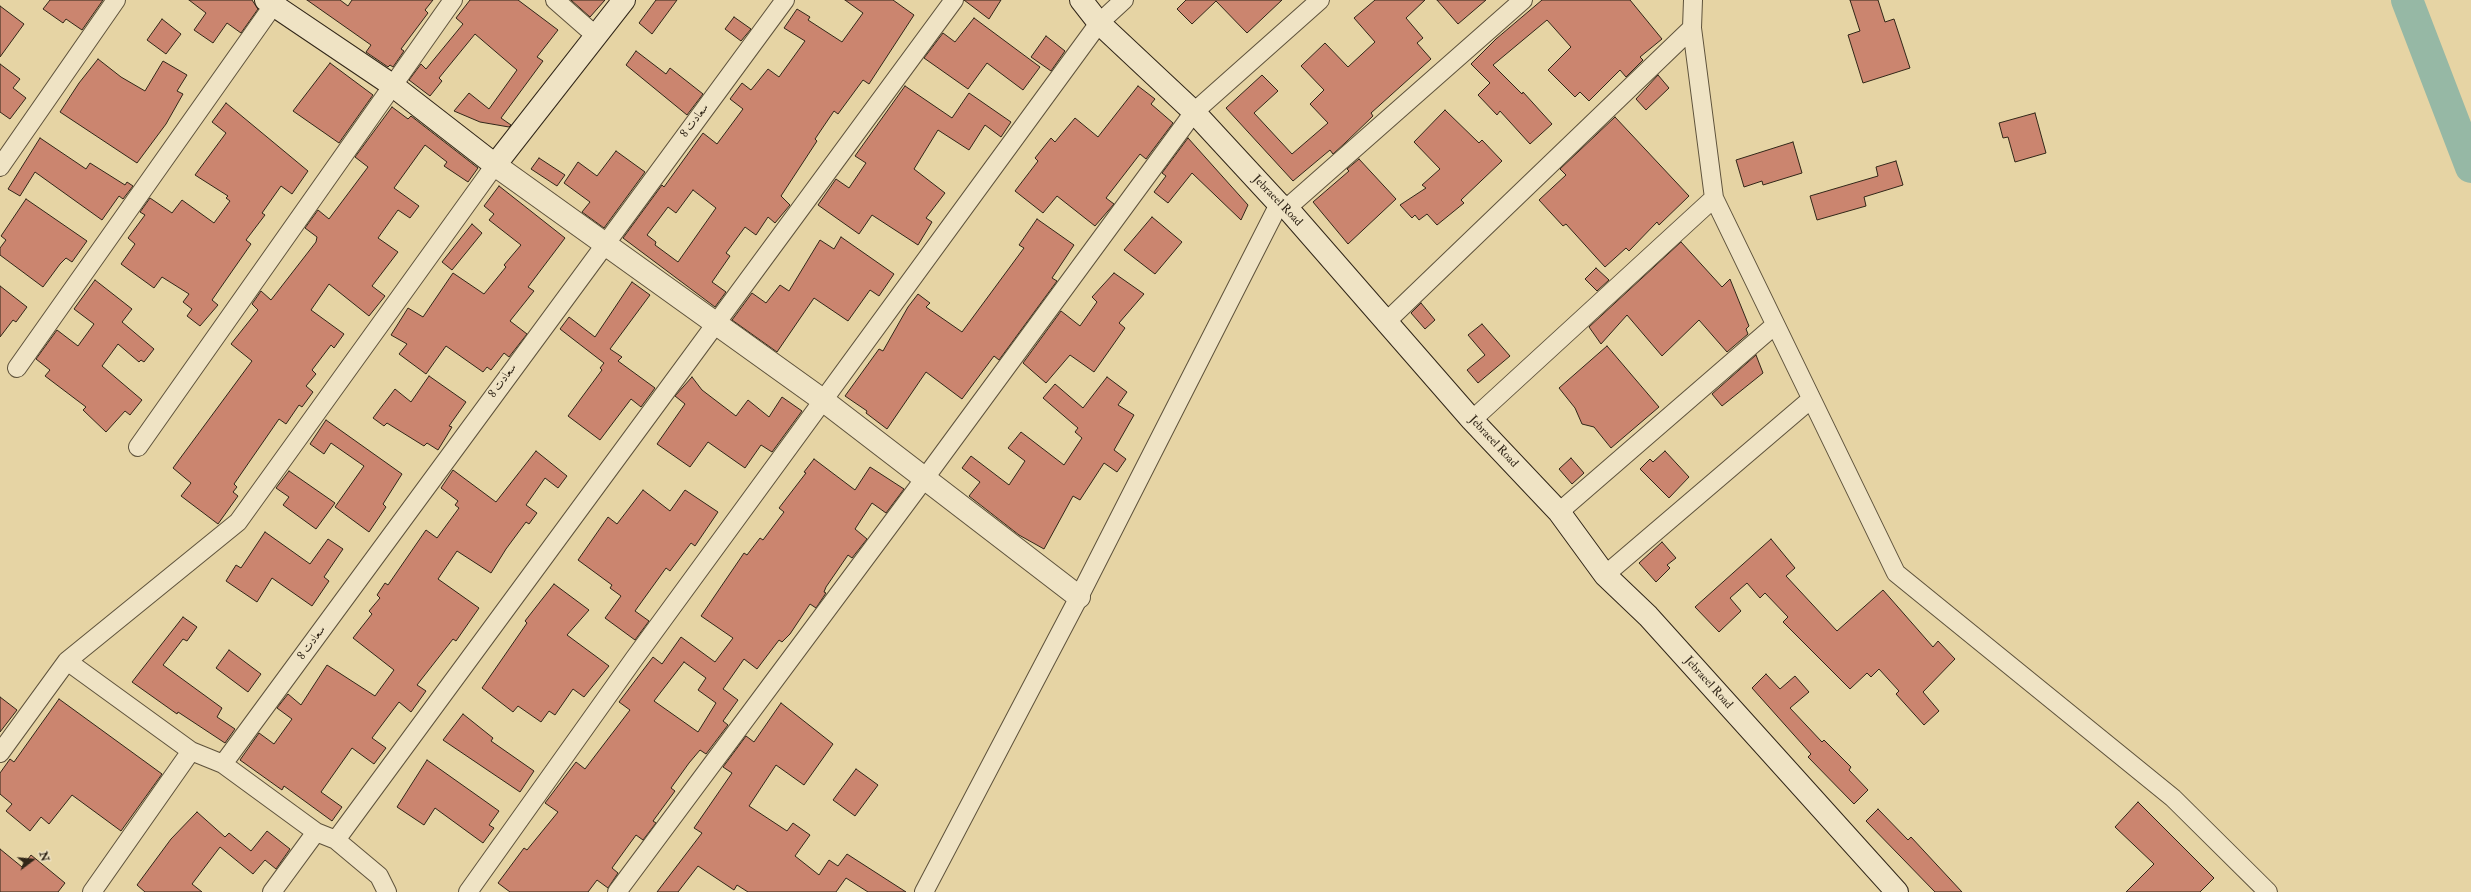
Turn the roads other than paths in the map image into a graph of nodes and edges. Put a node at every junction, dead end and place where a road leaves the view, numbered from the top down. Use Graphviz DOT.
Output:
graph roads {
  1 [pos="116,0"];
  2 [pos="453,0"];
  3 [pos="555,0"];
  4 [pos="624,0"];
  5 [pos="785,0"];
  6 [pos="954,0"];
  7 [pos="1081,0"];
  8 [pos="1124,0"];
  9 [pos="1320,0"];
  10 [pos="1523,0"];
  11 [pos="1693,0"];
  12 [pos="272,2"];
  13 [pos="1099,23"];
  14 [pos="1692,28"];
  15 [pos="595,35"];
  16 [pos="392,85"];
  17 [pos="1194,112"];
  18 [pos="495,165"];
  19 [pos="0,167"];
  20 [pos="1714,198"];
  21 [pos="1283,206"];
  22 [pos="604,244"];
  23 [pos="716,322"];
  24 [pos="1385,323"];
  25 [pos="1775,325"];
  26 [pos="17,368"];
  27 [pos="1810,400"];
  28 [pos="824,401"];
  29 [pos="1472,420"];
  30 [pos="138,447"];
  31 [pos="926,478"];
  32 [pos="1559,512"];
  33 [pos="1606,574"];
  34 [pos="1079,596"];
  35 [pos="67,661"];
  36 [pos="191,751"];
  37 [pos="0,753"];
  38 [pos="223,764"];
  39 [pos="316,832"];
  40 [pos="336,840"];
  41 [pos="92,892"];
  42 [pos="272,892"];
  43 [pos="387,892"];
  44 [pos="468,892"];
  45 [pos="617,892"];
  46 [pos="924,892"];
  47 [pos="1897,892"];
  48 [pos="2268,892"];
  1 -- 19 [label="street"];
  2 -- 16 [label="street"];
  3 -- 15 [label="street"];
  4 -- 15 [label="main road"];
  5 -- 22 [label="street, سعادت 8"];
  6 -- 23 [label="street"];
  7 -- 13 [label="main road, Jebraeel Road"];
  8 -- 13 [label="street"];
  9 -- 17 [label="street"];
  10 -- 21 [label="street"];
  11 -- 14 [label="street"];
  12 -- 16 [label="main road"];
  12 -- 26 [label="street"];
  13 -- 17 [label="main road, Jebraeel Road"];
  13 -- 28 [label="street"];
  14 -- 20 [label="street"];
  14 -- 24 [label="street"];
  15 -- 18 [label="main road"];
  16 -- 18 [label="main road"];
  16 -- 30 [label="street"];
  17 -- 21 [label="main road, Jebraeel Road"];
  17 -- 31 [label="street"];
  18 -- 22 [label="main road"];
  18 -- 35 [label="street"];
  20 -- 25 [label="street"];
  20 -- 29 [label="street"];
  21 -- 24 [label="main road, Jebraeel Road"];
  21 -- 34 [label="street"];
  22 -- 23 [label="main road"];
  22 -- 38 [label="street, سعادت 8"];
  23 -- 28 [label="main road"];
  23 -- 40 [label="street"];
  24 -- 29 [label="main road, Jebraeel Road"];
  25 -- 27 [label="street"];
  25 -- 32 [label="street"];
  27 -- 33 [label="street"];
  27 -- 48 [label="street"];
  28 -- 31 [label="main road"];
  28 -- 44 [label="street"];
  29 -- 32 [label="main road, Jebraeel Road"];
  31 -- 34 [label="main road"];
  31 -- 45 [label="street"];
  32 -- 33 [label="main road, Jebraeel Road"];
  33 -- 47 [label="main road, Jebraeel Road"];
  34 -- 46 [label="street"];
  35 -- 36 [label="street"];
  35 -- 37 [label="street"];
  36 -- 38 [label="street"];
  36 -- 41 [label="street"];
  38 -- 39 [label="street"];
  39 -- 40 [label="street"];
  39 -- 42 [label="street"];
  40 -- 43 [label="street"];
}
